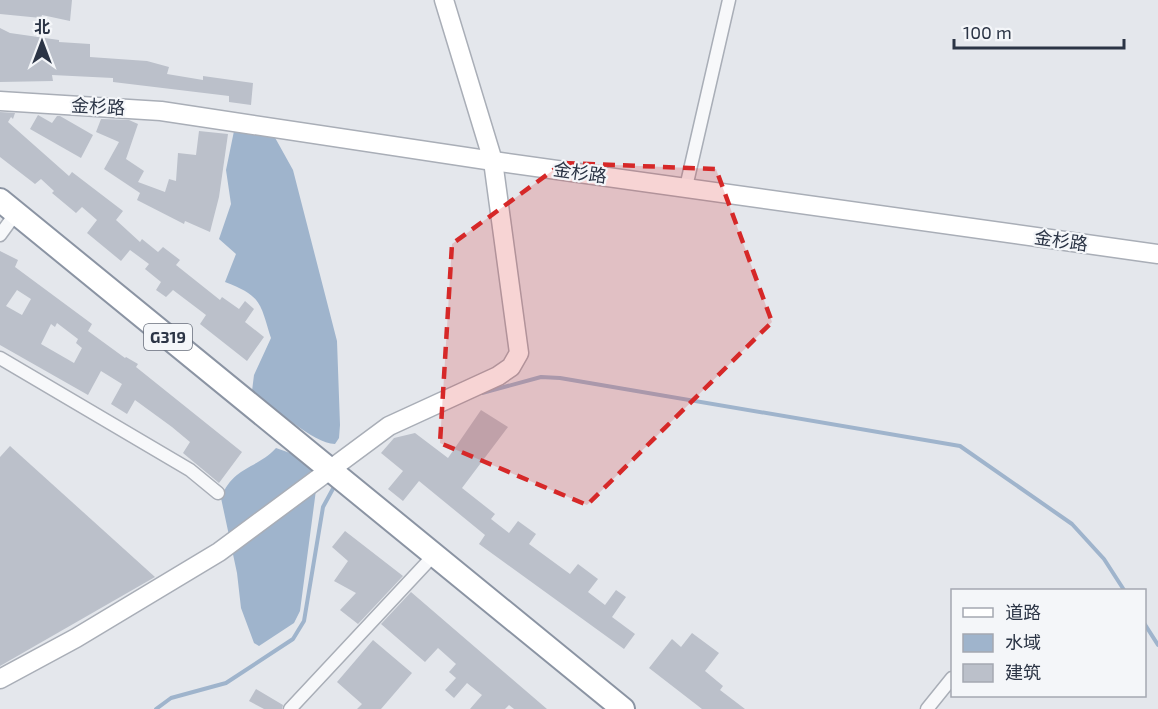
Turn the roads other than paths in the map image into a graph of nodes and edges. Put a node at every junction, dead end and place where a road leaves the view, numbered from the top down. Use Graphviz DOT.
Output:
graph roads {
  1 [pos="444,0"];
  2 [pos="729,0"];
  3 [pos="0,101"];
  4 [pos="493,161"];
  5 [pos="686,187"];
  6 [pos="8,206"];
  7 [pos="0,235"];
  8 [pos="1158,254"];
  9 [pos="0,358"];
  10 [pos="337,475"];
  11 [pos="218,493"];
  12 [pos="434,555"];
  13 [pos="0,679"];
  14 [pos="951,679"];
  15 [pos="290,709"];
  16 [pos="623,709"];
  17 [pos="927,709"];
  1 -- 4 [label="street"];
  2 -- 5 [label="street"];
  3 -- 4 [label="street, 金杉路"];
  4 -- 5 [label="street, 金杉路"];
  4 -- 10 [label="street"];
  5 -- 8 [label="street, 金杉路"];
  6 -- 7 [label="street"];
  6 -- 10 [label="highway, G319"];
  9 -- 11 [label="street"];
  10 -- 12 [label="highway, G319"];
  10 -- 13 [label="street"];
  12 -- 15 [label="street"];
  12 -- 16 [label="highway, G319"];
  14 -- 17 [label="street"];
}
